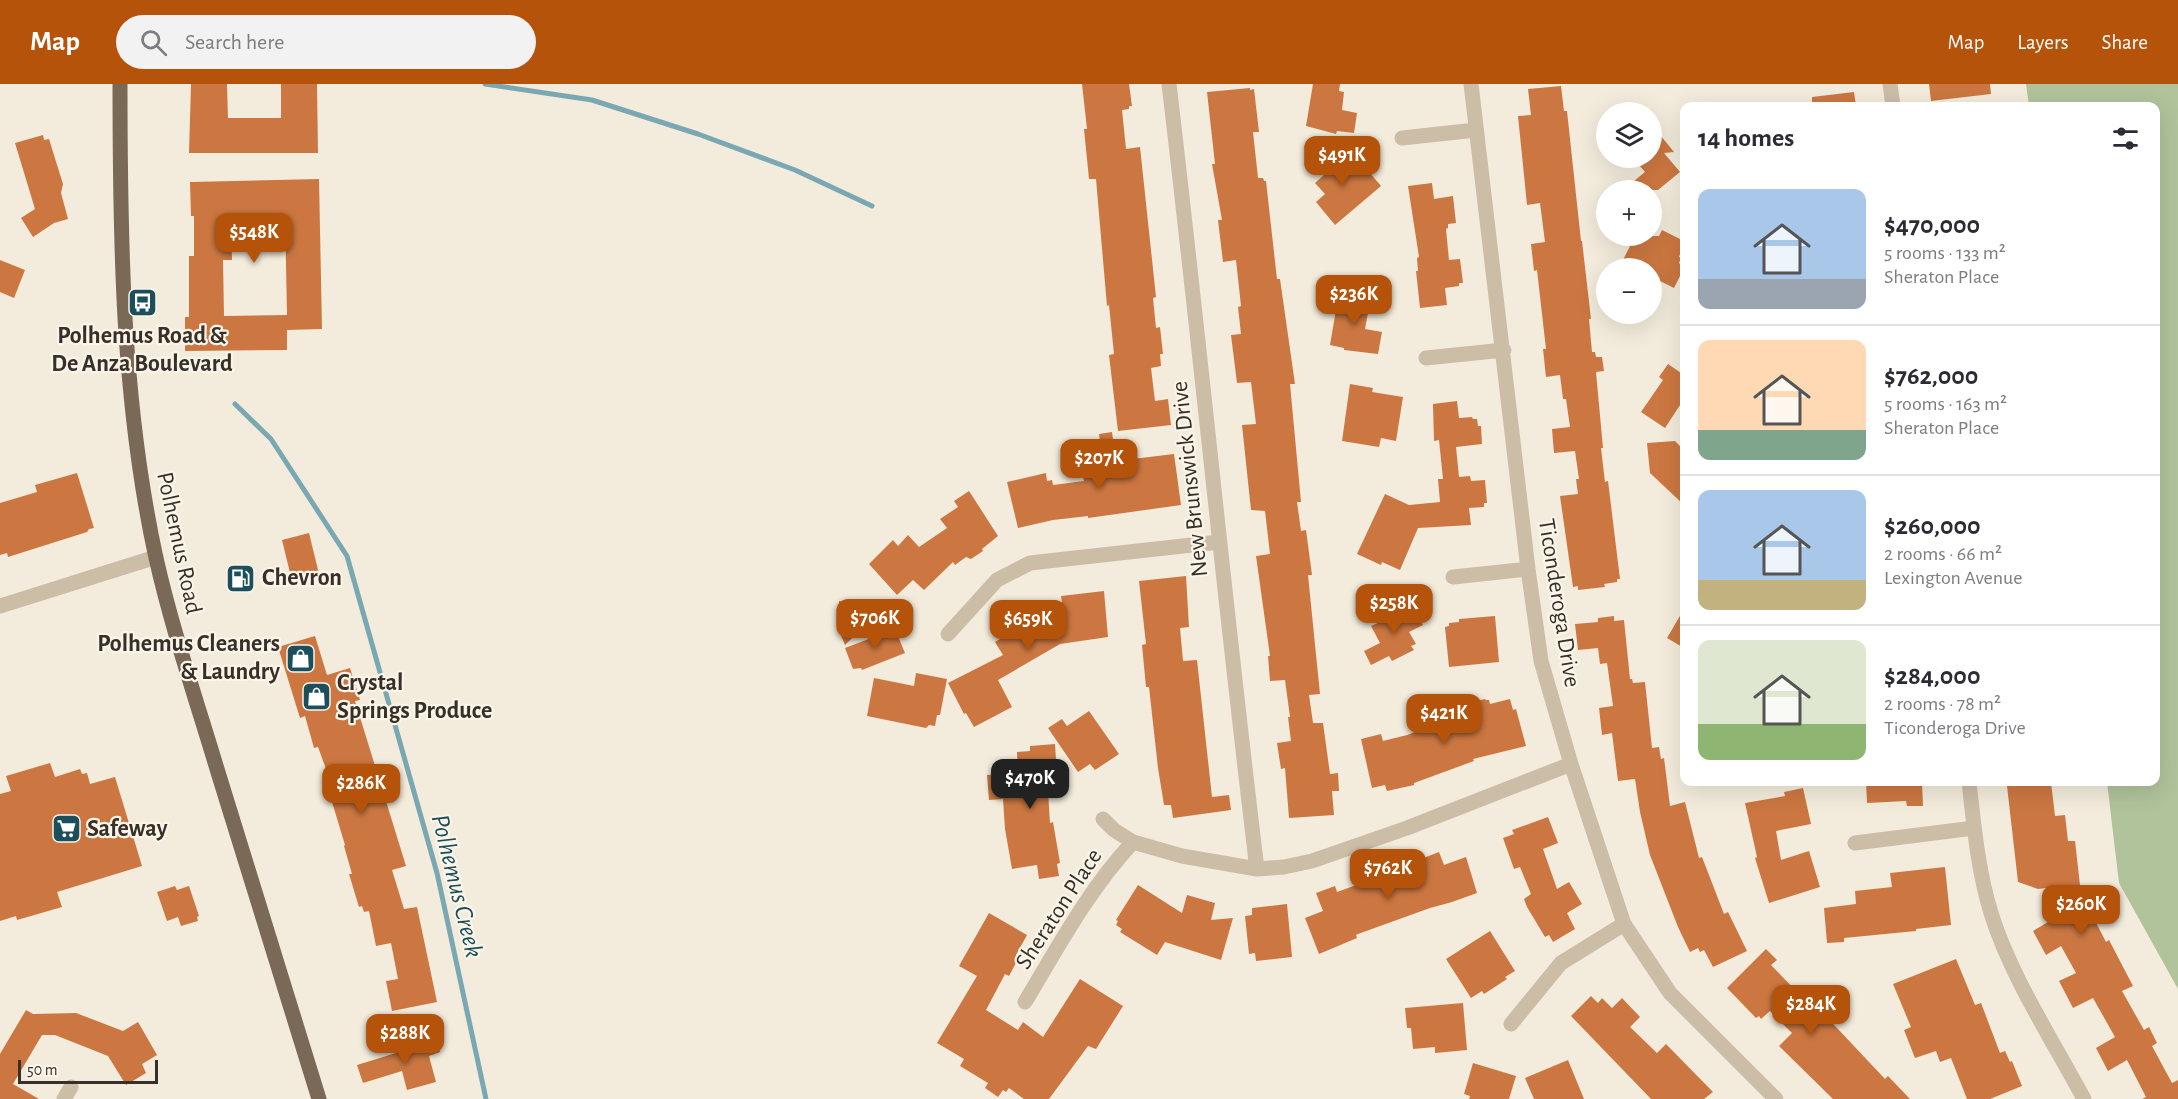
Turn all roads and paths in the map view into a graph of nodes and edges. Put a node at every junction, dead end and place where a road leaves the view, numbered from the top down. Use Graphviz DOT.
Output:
graph roads {
  1 [pos="120,84"];
  2 [pos="1169,84"];
  3 [pos="1471,84"];
  4 [pos="1890,84"];
  5 [pos="1892,102"];
  6 [pos="1476,130"];
  7 [pos="1402,138"];
  8 [pos="1504,350"];
  9 [pos="1426,358"];
  10 [pos="1219,542"];
  11 [pos="156,557"];
  12 [pos="1528,569"];
  13 [pos="1454,577"];
  14 [pos="0,606"];
  15 [pos="948,633"];
  16 [pos="1571,764"];
  17 [pos="1969,786"];
  18 [pos="1103,819"];
  19 [pos="1974,828"];
  20 [pos="1132,842"];
  21 [pos="1855,843"];
  22 [pos="1257,869"];
  23 [pos="1624,924"];
  24 [pos="1025,1002"];
  25 [pos="1511,1024"];
  26 [pos="319,1099"];
  27 [pos="1776,1099"];
  28 [pos="2084,1099"];
  1 -- 11 [label="main road, Polhemus Road"];
  2 -- 10 [label="street, New Brunswick Drive"];
  3 -- 6 [label="street, Ticonderoga Drive"];
  4 -- 5 [label="street"];
  6 -- 7 [label="street"];
  6 -- 8 [label="street, Ticonderoga Drive"];
  8 -- 9 [label="street"];
  8 -- 12 [label="street, Ticonderoga Drive"];
  10 -- 15 [label="street"];
  10 -- 22 [label="street, New Brunswick Drive"];
  11 -- 14 [label="street"];
  11 -- 26 [label="main road, Polhemus Road"];
  12 -- 13 [label="street"];
  12 -- 16 [label="street, Ticonderoga Drive"];
  16 -- 22 [label="street, Sheraton Place"];
  16 -- 23 [label="street, Ticonderoga Drive"];
  17 -- 19 [label="street"];
  18 -- 20 [label="street, Sheraton Place"];
  19 -- 21 [label="street"];
  19 -- 28 [label="street"];
  20 -- 22 [label="street, Sheraton Place"];
  20 -- 24 [label="street, Sheraton Place"];
  23 -- 25 [label="street"];
  23 -- 27 [label="street, Ticonderoga Drive"];
}
